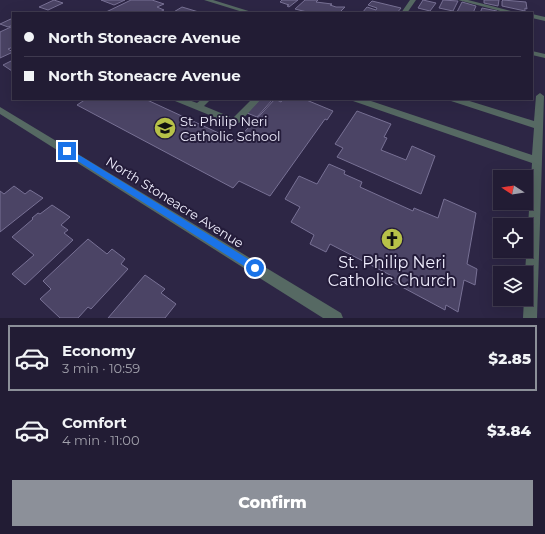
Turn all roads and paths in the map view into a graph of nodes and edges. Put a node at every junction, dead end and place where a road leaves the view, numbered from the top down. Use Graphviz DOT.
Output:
graph roads {
  1 [pos="207,0"];
  2 [pos="413,0"];
  3 [pos="461,0"];
  4 [pos="219,1"];
  5 [pos="249,12"];
  6 [pos="405,12"];
  7 [pos="512,12"];
  8 [pos="533,16"];
  9 [pos="545,19"];
  10 [pos="533,53"];
  11 [pos="545,56"];
  12 [pos="539,96"];
  13 [pos="180,100"];
  14 [pos="206,100"];
  15 [pos="257,100"];
  16 [pos="359,100"];
  17 [pos="457,100"];
  18 [pos="198,107"];
  19 [pos="0,110"];
  20 [pos="539,126"];
  21 [pos="540,159"];
  22 [pos="336,318"];
  23 [pos="530,318"];
  1 -- 4 [label="street"];
  2 -- 6 [label="street"];
  3 -- 7 [label="street"];
  4 -- 5 [label="street"];
  8 -- 9 [label="street"];
  10 -- 11 [label="street"];
  12 -- 20 [label="street"];
  13 -- 18 [label="street"];
  14 -- 18 [label="street"];
  15 -- 18 [label="street"];
  16 -- 21 [label="street"];
  17 -- 20 [label="street"];
  19 -- 22 [label="street, North Stoneacre Avenue"];
  20 -- 21 [label="street"];
  21 -- 23 [label="street"];
}
